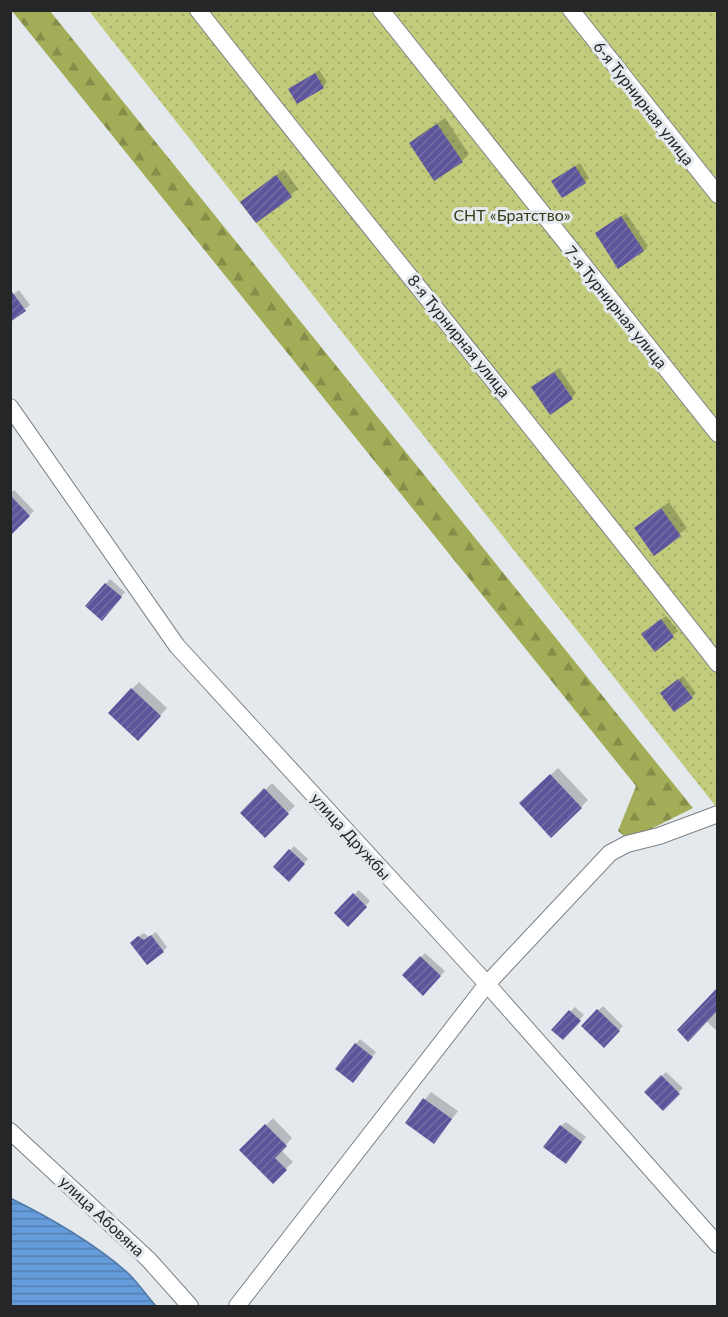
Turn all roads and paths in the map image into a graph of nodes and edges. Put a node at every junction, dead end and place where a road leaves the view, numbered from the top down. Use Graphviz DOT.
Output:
graph roads {
  1 [pos="198,10"];
  2 [pos="381,10"];
  3 [pos="571,10"];
  4 [pos="717,195"];
  5 [pos="10,407"];
  6 [pos="717,434"];
  7 [pos="717,664"];
  8 [pos="717,814"];
  9 [pos="487,984"];
  10 [pos="10,1131"];
  11 [pos="717,1245"];
  12 [pos="190,1306"];
  13 [pos="237,1306"];
  1 -- 7 [label="street, 8-я Турнирная улица"];
  2 -- 6 [label="street, 7-я Турнирная улица"];
  3 -- 4 [label="street, 6-я Турнирная улица"];
  5 -- 9 [label="street, улица Дружбы"];
  8 -- 9 [label="street"];
  9 -- 11 [label="street, улица Дружбы"];
  9 -- 13 [label="street"];
  10 -- 12 [label="street, улица Абовяна"];
}
